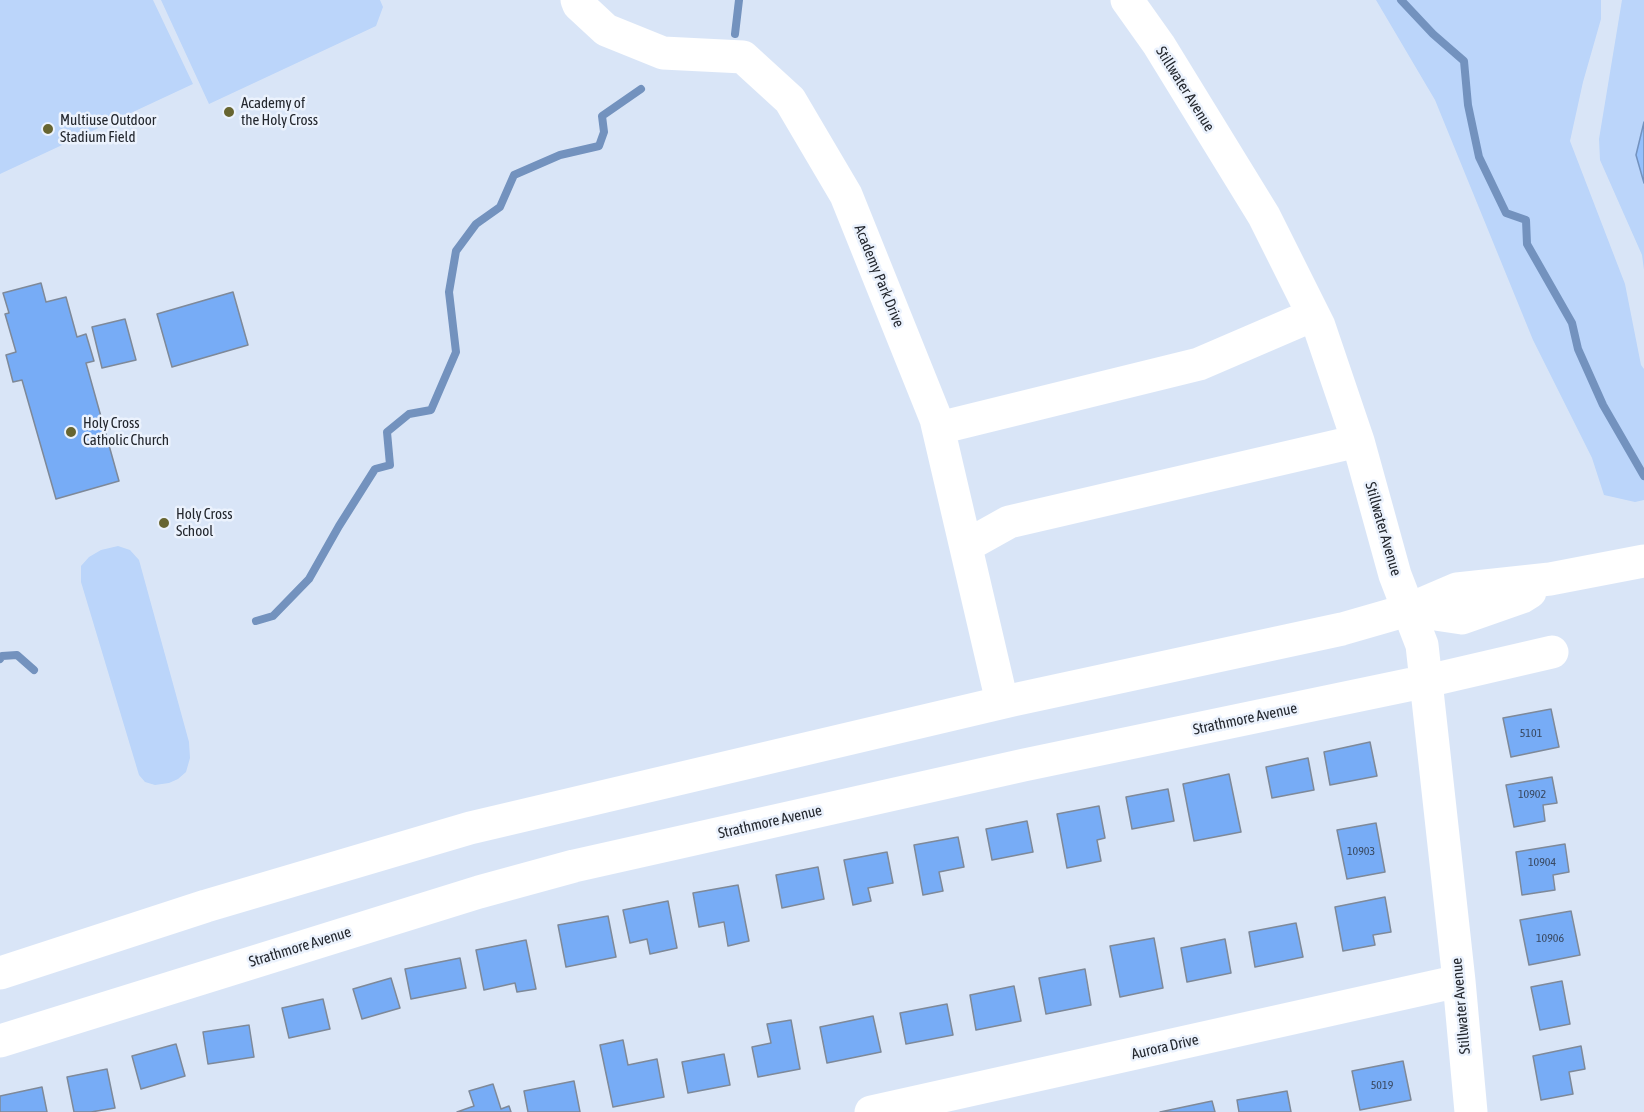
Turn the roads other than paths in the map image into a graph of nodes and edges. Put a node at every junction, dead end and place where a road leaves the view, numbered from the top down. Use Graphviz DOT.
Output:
graph roads {
  1 [pos="577,0"];
  2 [pos="1127,0"];
  3 [pos="1314,315"];
  4 [pos="939,428"];
  5 [pos="1358,441"];
  6 [pos="966,546"];
  7 [pos="1644,561"];
  8 [pos="1408,610"];
  9 [pos="1552,652"];
  10 [pos="1427,681"];
  11 [pos="1002,702"];
  12 [pos="0,973"];
  13 [pos="1459,981"];
  14 [pos="0,1041"];
  15 [pos="871,1112"];
  16 [pos="1471,1112"];
  1 -- 4 [label="street, Academy Park Drive"];
  2 -- 3 [label="street, Stillwater Avenue"];
  3 -- 4 [label="street"];
  3 -- 5 [label="street, Stillwater Avenue"];
  4 -- 6 [label="street, Academy Park Drive"];
  5 -- 6 [label="street"];
  5 -- 8 [label="street, Stillwater Avenue"];
  6 -- 11 [label="street, Academy Park Drive"];
  7 -- 8 [label="street"];
  8 -- 10 [label="street, Stillwater Avenue"];
  8 -- 11 [label="street"];
  9 -- 10 [label="street, Strathmore Avenue"];
  10 -- 13 [label="street, Stillwater Avenue"];
  10 -- 14 [label="street, Strathmore Avenue"];
  11 -- 12 [label="street"];
  13 -- 15 [label="street, Aurora Drive"];
  13 -- 16 [label="street, Stillwater Avenue"];
}
